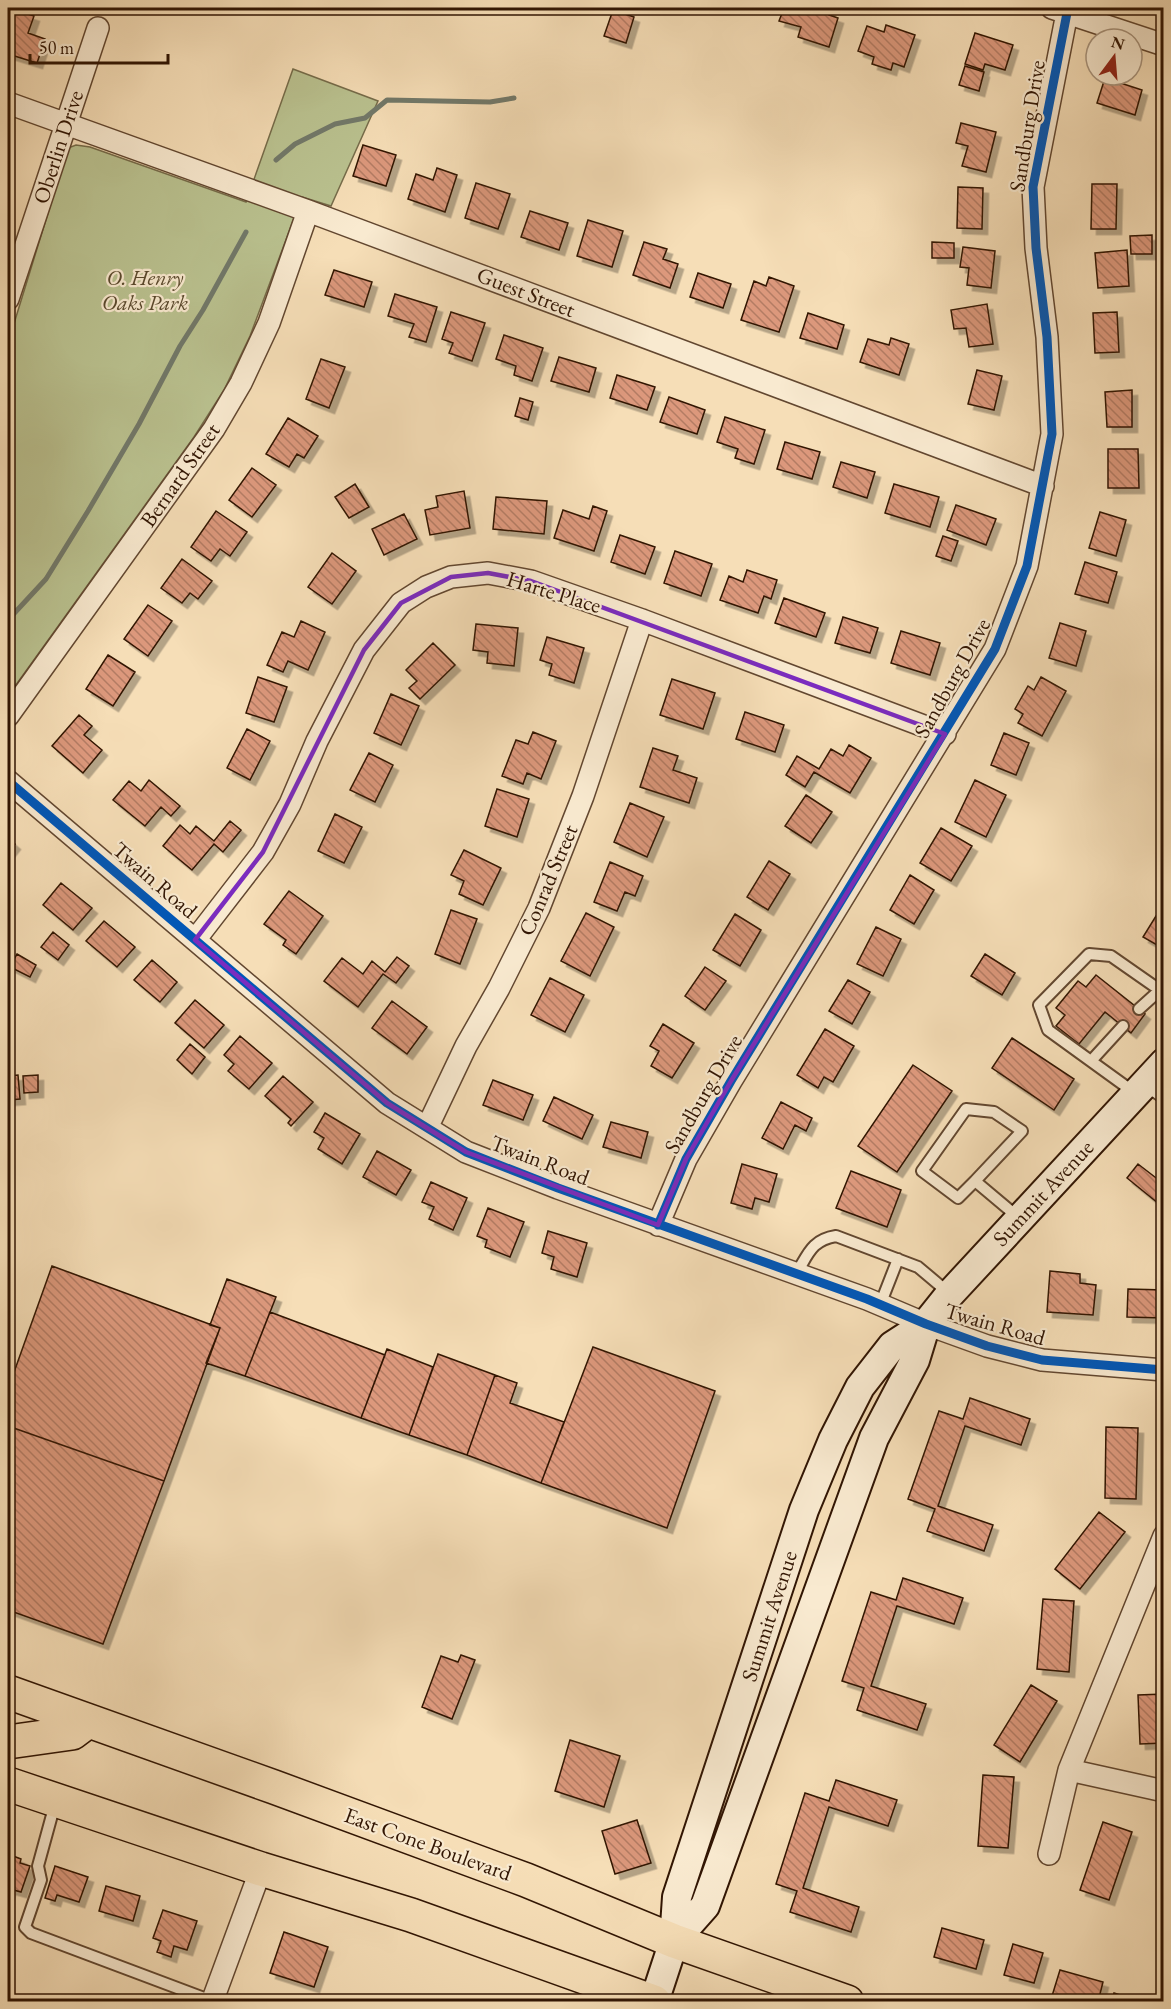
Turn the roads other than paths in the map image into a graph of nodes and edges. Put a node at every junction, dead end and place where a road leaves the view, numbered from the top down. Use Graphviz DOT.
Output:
graph roads {
  1 [pos="1059,10"];
  2 [pos="98,28"];
  3 [pos="1164,45"];
  4 [pos="8,103"];
  5 [pos="65,124"];
  6 [pos="308,211"];
  7 [pos="8,299"];
  8 [pos="1043,486"];
  9 [pos="642,620"];
  10 [pos="8,716"];
  11 [pos="945,734"];
  12 [pos="8,780"];
  13 [pos="195,939"];
  14 [pos="1162,991"];
  15 [pos="1139,1009"];
  16 [pos="1123,1026"];
  17 [pos="1091,1061"];
  18 [pos="1164,1064"];
  19 [pos="1148,1092"];
  20 [pos="427,1128"];
  21 [pos="975,1181"];
  22 [pos="1020,1218"];
  23 [pos="658,1225"];
  24 [pos="898,1259"];
  25 [pos="796,1274"];
  26 [pos="950,1294"];
  27 [pos="880,1305"];
  28 [pos="926,1324"];
  29 [pos="1164,1370"];
  30 [pos="1164,1536"];
  31 [pos="8,1692"];
  32 [pos="88,1721"];
  33 [pos="8,1742"];
  34 [pos="1069,1770"];
  35 [pos="8,1784"];
  36 [pos="1164,1791"];
  37 [pos="56,1801"];
  38 [pos="1049,1854"];
  39 [pos="261,1869"];
  40 [pos="674,1941"];
  41 [pos="212,2001"];
  42 [pos="654,2001"];
  43 [pos="847,2001"];
  1 -- 3 [label="street"];
  1 -- 8 [label="street, Sandburg Drive"];
  2 -- 5 [label="street, Oberlin Drive"];
  4 -- 5 [label="street, Guest Street"];
  5 -- 6 [label="street, Guest Street"];
  5 -- 7 [label="street, Oberlin Drive"];
  6 -- 8 [label="street, Guest Street"];
  6 -- 10 [label="street, Bernard Street"];
  8 -- 11 [label="street, Sandburg Drive"];
  9 -- 11 [label="street, Harte Place"];
  9 -- 13 [label="street, Harte Place"];
  9 -- 20 [label="street, Conrad Street"];
  11 -- 23 [label="street, Sandburg Drive"];
  12 -- 13 [label="street, Twain Road"];
  13 -- 20 [label="street, Twain Road"];
  14 -- 15 [label="lane"];
  14 -- 17 [label="lane"];
  16 -- 17 [label="lane"];
  17 -- 19 [label="lane"];
  18 -- 19 [label="main road, Summit Avenue"];
  19 -- 22 [label="main road, Summit Avenue"];
  20 -- 23 [label="street, Twain Road"];
  21 -- 21 [label="lane"];
  21 -- 22 [label="lane"];
  22 -- 26 [label="main road, Summit Avenue"];
  23 -- 25 [label="street, Twain Road"];
  24 -- 25 [label="lane"];
  24 -- 26 [label="lane"];
  24 -- 27 [label="lane"];
  25 -- 27 [label="street, Twain Road"];
  26 -- 28 [label="main road, Summit Avenue"];
  27 -- 28 [label="street, Twain Road"];
  28 -- 29 [label="street, Twain Road"];
  28 -- 40 [label="main road, Summit Avenue"];
  28 -- 40 [label="main road, Summit Avenue"];
  30 -- 34 [label="street"];
  31 -- 32 [label="main road, East Cone Boulevard"];
  32 -- 33 [label="main road"];
  32 -- 40 [label="main road, East Cone Boulevard"];
  34 -- 36 [label="street"];
  34 -- 38 [label="street"];
  35 -- 37 [label="main road"];
  37 -- 39 [label="main road"];
  37 -- 41 [label="lane"];
  39 -- 41 [label="street"];
  39 -- 42 [label="main road"];
  40 -- 42 [label="main road, Summit Avenue"];
  40 -- 43 [label="main road, East Cone Boulevard"];
}
